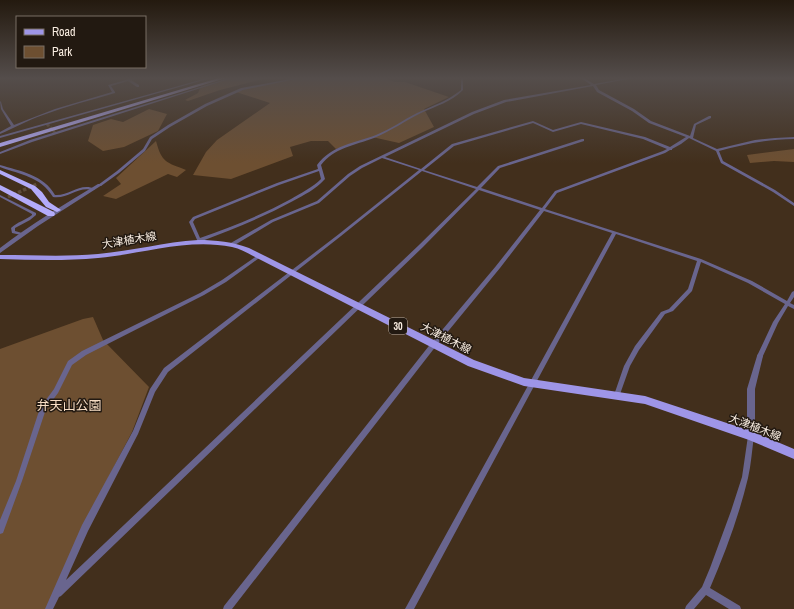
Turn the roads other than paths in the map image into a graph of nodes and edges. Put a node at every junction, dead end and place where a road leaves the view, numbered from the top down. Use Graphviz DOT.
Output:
graph roads {
  1 [pos="1,106"];
  2 [pos="68,106"];
  3 [pos="109,106"];
  4 [pos="120,106"];
  5 [pos="129,106"];
  6 [pos="129,106"];
  7 [pos="141,106"];
  8 [pos="203,106"];
  9 [pos="435,106"];
  10 [pos="491,106"];
  11 [pos="626,106"];
  12 [pos="38,117"];
  13 [pos="710,117"];
  14 [pos="47,124"];
  15 [pos="13,126"];
  16 [pos="0,133"];
  17 [pos="690,137"];
  18 [pos="794,138"];
  19 [pos="583,140"];
  20 [pos="0,144"];
  21 [pos="671,149"];
  22 [pos="717,150"];
  23 [pos="0,153"];
  24 [pos="382,157"];
  25 [pos="0,166"];
  26 [pos="421,169"];
  27 [pos="320,170"];
  28 [pos="0,172"];
  29 [pos="100,185"];
  30 [pos="0,187"];
  31 [pos="479,188"];
  32 [pos="93,189"];
  33 [pos="0,196"];
  34 [pos="792,201"];
  35 [pos="794,205"];
  36 [pos="544,209"];
  37 [pos="54,212"];
  38 [pos="615,232"];
  39 [pos="21,234"];
  40 [pos="200,241"];
  41 [pos="231,245"];
  42 [pos="0,252"];
  43 [pos="260,256"];
  44 [pos="0,257"];
  45 [pos="699,260"];
  46 [pos="292,271"];
  47 [pos="794,293"];
  48 [pos="788,305"];
  49 [pos="358,306"];
  50 [pos="794,307"];
  51 [pos="434,344"];
  52 [pos="760,356"];
  53 [pos="532,383"];
  54 [pos="617,395"];
  55 [pos="751,436"];
  56 [pos="794,454"];
  57 [pos="0,530"];
  58 [pos="705,590"];
  59 [pos="56,595"];
  60 [pos="49,609"];
  61 [pos="227,609"];
  62 [pos="409,609"];
  63 [pos="689,609"];
  64 [pos="737,609"];
  1 -- 15 [label="street"];
  2 -- 12 [label="street"];
  3 -- 14 [label="street"];
  4 -- 20 [label="highway"];
  5 -- 20 [label="highway"];
  6 -- 20 [label="highway"];
  7 -- 23 [label="street"];
  8 -- 29 [label="street"];
  9 -- 27 [label="street"];
  10 -- 24 [label="street"];
  11 -- 17 [label="street"];
  12 -- 14 [label="street"];
  12 -- 15 [label="street"];
  13 -- 17 [label="street"];
  14 -- 20 [label="street"];
  15 -- 16 [label="street"];
  17 -- 21 [label="street"];
  17 -- 22 [label="street"];
  18 -- 22 [label="street"];
  19 -- 31 [label="street"];
  21 -- 26 [label="street"];
  21 -- 36 [label="street"];
  22 -- 34 [label="street"];
  24 -- 26 [label="street"];
  24 -- 41 [label="street"];
  25 -- 32 [label="street"];
  26 -- 31 [label="street"];
  26 -- 46 [label="street"];
  27 -- 40 [label="street"];
  27 -- 40 [label="street"];
  28 -- 37 [label="highway"];
  29 -- 32 [label="street"];
  30 -- 37 [label="highway"];
  31 -- 36 [label="street"];
  31 -- 49 [label="street"];
  32 -- 37 [label="street"];
  33 -- 39 [label="street"];
  34 -- 35 [label="street"];
  36 -- 38 [label="street"];
  36 -- 51 [label="street"];
  37 -- 39 [label="street"];
  38 -- 45 [label="street"];
  38 -- 53 [label="street"];
  39 -- 42 [label="street"];
  40 -- 41 [label="main road, 大津植木線 / 30"];
  40 -- 44 [label="main road, 大津植木線 / 30"];
  41 -- 43 [label="main road, 大津植木線 / 30"];
  43 -- 46 [label="main road, 大津植木線 / 30"];
  43 -- 57 [label="street"];
  45 -- 48 [label="street"];
  45 -- 54 [label="street"];
  46 -- 49 [label="main road, 大津植木線 / 30"];
  46 -- 59 [label="street"];
  47 -- 48 [label="street"];
  48 -- 50 [label="street"];
  48 -- 52 [label="street"];
  49 -- 51 [label="main road, 大津植木線 / 30"];
  49 -- 59 [label="street"];
  51 -- 53 [label="main road, 大津植木線 / 30"];
  51 -- 61 [label="street"];
  52 -- 55 [label="street"];
  53 -- 54 [label="main road, 大津植木線 / 30"];
  53 -- 62 [label="street"];
  54 -- 55 [label="main road, 大津植木線 / 30"];
  55 -- 56 [label="main road, 大津植木線 / 30"];
  55 -- 58 [label="street"];
  58 -- 63 [label="street"];
  58 -- 64 [label="street"];
  59 -- 60 [label="street"];
}
